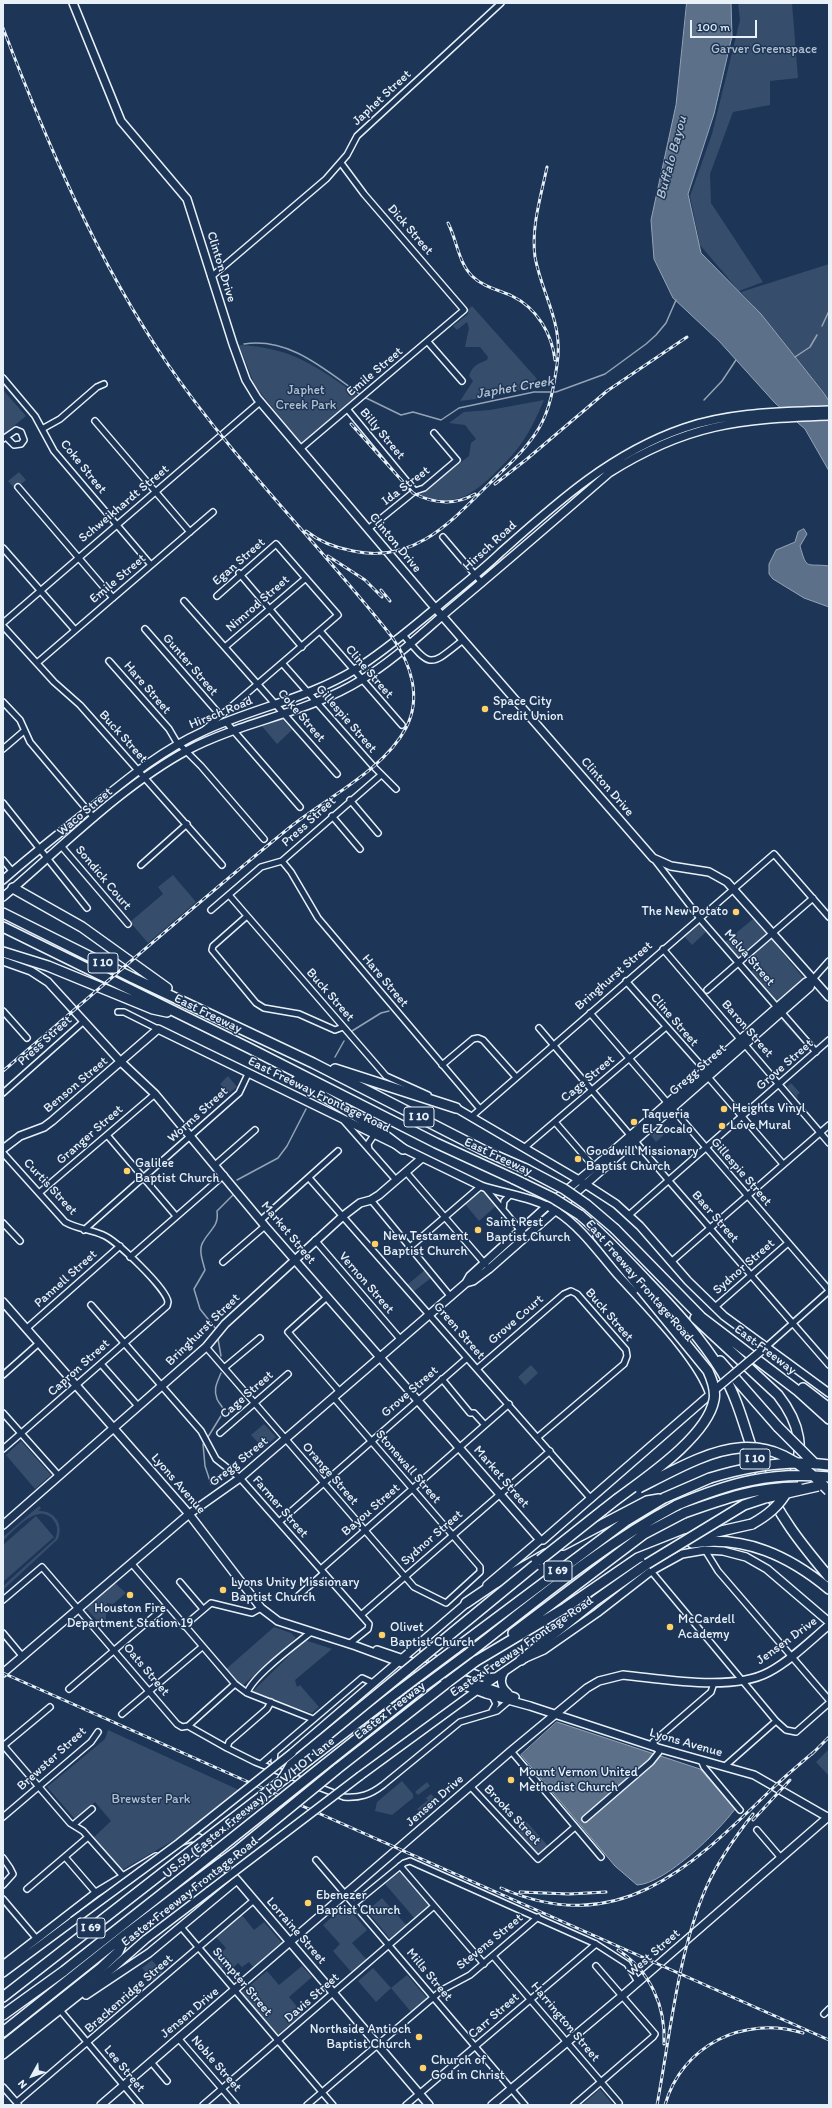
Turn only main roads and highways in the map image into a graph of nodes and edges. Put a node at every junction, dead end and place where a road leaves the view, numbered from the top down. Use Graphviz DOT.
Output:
graph roads {
  1 [pos="73,3"];
  2 [pos="829,410"];
  3 [pos="829,416"];
  4 [pos="732,419"];
  5 [pos="435,608"];
  6 [pos="442,617"];
  7 [pos="179,744"];
  8 [pos="187,751"];
  9 [pos="3,880"];
  10 [pos="3,884"];
  11 [pos="8,893"];
  12 [pos="3,913"];
  13 [pos="3,927"];
  14 [pos="3,952"];
  15 [pos="3,961"];
  16 [pos="813,979"];
  17 [pos="829,997"];
  18 [pos="204,1011"];
  19 [pos="179,1014"];
  20 [pos="158,1029"];
  21 [pos="249,1048"];
  22 [pos="121,1062"];
  23 [pos="313,1063"];
  24 [pos="456,1108"];
  25 [pos="633,1138"];
  26 [pos="3,1149"];
  27 [pos="403,1149"];
  28 [pos="422,1158"];
  29 [pos="578,1180"];
  30 [pos="586,1185"];
  31 [pos="546,1207"];
  32 [pos="555,1211"];
  33 [pos="604,1238"];
  34 [pos="295,1260"];
  35 [pos="486,1266"];
  36 [pos="652,1267"];
  37 [pos="683,1299"];
  38 [pos="3,1302"];
  39 [pos="695,1332"];
  40 [pos="763,1349"];
  41 [pos="381,1357"];
  42 [pos="829,1393"];
  43 [pos="710,1395"];
  44 [pos="829,1408"];
  45 [pos="829,1418"];
  46 [pos="114,1428"];
  47 [pos="829,1465"];
  48 [pos="829,1478"];
  49 [pos="818,1486"];
  50 [pos="829,1489"];
  51 [pos="664,1498"];
  52 [pos="617,1500"];
  53 [pos="189,1514"];
  54 [pos="3,1524"];
  55 [pos="540,1540"];
  56 [pos="652,1552"];
  57 [pos="649,1567"];
  58 [pos="829,1577"];
  59 [pos="829,1589"];
  60 [pos="466,1603"];
  61 [pos="829,1622"];
  62 [pos="829,1625"];
  63 [pos="428,1636"];
  64 [pos="399,1660"];
  65 [pos="521,1660"];
  66 [pos="476,1661"];
  67 [pos="507,1670"];
  68 [pos="3,1675"];
  69 [pos="498,1676"];
  70 [pos="483,1686"];
  71 [pos="476,1690"];
  72 [pos="511,1698"];
  73 [pos="555,1715"];
  74 [pos="282,1780"];
  75 [pos="829,1817"];
  76 [pos="236,1880"];
  77 [pos="126,1934"];
  78 [pos="290,1942"];
  79 [pos="3,1965"];
  80 [pos="3,1973"];
  81 [pos="3,1997"];
  82 [pos="60,2010"];
  83 [pos="3,2015"];
  84 [pos="3,2032"];
  85 [pos="3,2046"];
  86 [pos="3,2055"];
  87 [pos="101,2105"];
  88 [pos="429,2105"];
  89 [pos="492,2105"];
  1 -- 5 [label="main road, Clinton Drive"];
  2 -- 4 [label="main road, Hirsch Road"];
  3 -- 4 [label="main road, Hirsch Road"];
  4 -- 5 [label="main road, Hirsch Road"];
  4 -- 6 [label="main road, Hirsch Road"];
  5 -- 6 [label="main road, Clinton Drive"];
  5 -- 7 [label="main road, Hirsch Road"];
  6 -- 8 [label="main road, Hirsch Road"];
  6 -- 16 [label="main road, Clinton Drive"];
  7 -- 9 [label="main road, Waco Street"];
  8 -- 11 [label="main road, Waco Street"];
  10 -- 11 [label="main road"];
  11 -- 18 [label="highway"];
  12 -- 18 [label="highway, East Freeway / I 10"];
  13 -- 19 [label="highway, East Freeway / I 10"];
  14 -- 19 [label="highway"];
  15 -- 22 [label="main road, Market Street"];
  16 -- 17 [label="main road, Clinton Drive"];
  16 -- 25 [label="main road, Gregg Street"];
  18 -- 23 [label="highway, East Freeway / I 10"];
  19 -- 21 [label="highway, East Freeway / I 10"];
  20 -- 22 [label="main road, Benson Street"];
  20 -- 27 [label="main road, East Freeway Frontage Road"];
  21 -- 27 [label="highway"];
  21 -- 33 [label="highway, East Freeway / I 10, bridge"];
  22 -- 26 [label="main road, Benson Street"];
  22 -- 34 [label="main road, Market Street"];
  23 -- 24 [label="highway"];
  23 -- 36 [label="highway, East Freeway / I 10, bridge"];
  24 -- 29 [label="main road"];
  25 -- 29 [label="main road, Gregg Street"];
  25 -- 30 [label="main road, Gregg Street"];
  27 -- 28 [label="main road, East Freeway Frontage Road"];
  28 -- 31 [label="main road, East Freeway Frontage Road"];
  28 -- 34 [label="main road, Bringhurst Street"];
  29 -- 30 [label="main road"];
  29 -- 31 [label="main road, Gregg Street"];
  30 -- 32 [label="main road, Gregg Street"];
  30 -- 40 [label="main road"];
  31 -- 32 [label="main road, East Freeway Frontage Road"];
  31 -- 35 [label="main road, Gregg Street"];
  32 -- 35 [label="main road, Gregg Street"];
  32 -- 43 [label="main road, East Freeway Frontage Road"];
  33 -- 39 [label="highway, I 10"];
  33 -- 52 [label="highway, bridge"];
  34 -- 41 [label="main road, Market Street"];
  34 -- 46 [label="main road, Bringhurst Street"];
  35 -- 41 [label="main road, Gregg Street"];
  36 -- 37 [label="highway, East Freeway / I 10"];
  36 -- 56 [label="highway, bridge"];
  37 -- 44 [label="highway"];
  37 -- 45 [label="highway, East Freeway / I 10"];
  38 -- 46 [label="main road, Lyons Avenue"];
  39 -- 48 [label="highway, bridge"];
  39 -- 58 [label="highway, I 10"];
  40 -- 42 [label="main road"];
  40 -- 43 [label="main road, bridge"];
  41 -- 53 [label="main road, Gregg Street"];
  41 -- 55 [label="main road, Market Street"];
  43 -- 55 [label="main road"];
  46 -- 53 [label="main road, Lyons Avenue"];
  46 -- 54 [label="main road, Bringhurst Street"];
  47 -- 51 [label="highway, Eastex Freeway / I 69, bridge"];
  48 -- 83 [label="highway, US 59 (Eastex Freeway) HOV/HOT lane, bridge"];
  49 -- 50 [label="highway, Eastex Freeway / I 69, bridge"];
  49 -- 57 [label="highway, bridge"];
  49 -- 66 [label="highway, Eastex Freeway / I 69, bridge"];
  50 -- 52 [label="highway, bridge"];
  51 -- 60 [label="highway"];
  51 -- 74 [label="highway, Eastex Freeway / I 69, bridge"];
  52 -- 74 [label="highway, bridge"];
  53 -- 64 [label="main road, Lyons Avenue"];
  53 -- 68 [label="main road, Gregg Street"];
  55 -- 60 [label="main road"];
  56 -- 59 [label="highway"];
  56 -- 66 [label="highway"];
  57 -- 61 [label="main road"];
  57 -- 65 [label="highway"];
  60 -- 63 [label="main road"];
  62 -- 73 [label="main road, Jensen Drive"];
  63 -- 64 [label="main road"];
  63 -- 69 [label="main road"];
  64 -- 70 [label="main road, Lyons Avenue"];
  64 -- 71 [label="main road, Lyons Avenue"];
  64 -- 80 [label="main road, bridge"];
  65 -- 67 [label="main road, Eastex Freeway Frontage Road"];
  66 -- 77 [label="highway, Eastex Freeway / I 69, bridge"];
  67 -- 69 [label="main road, Eastex Freeway Frontage Road"];
  67 -- 72 [label="main road"];
  69 -- 70 [label="main road, Eastex Freeway Frontage Road"];
  70 -- 71 [label="main road, Eastex Freeway Frontage Road"];
  70 -- 72 [label="main road, Lyons Avenue"];
  71 -- 72 [label="main road, Lyons Avenue"];
  71 -- 82 [label="main road, Eastex Freeway Frontage Road, bridge"];
  72 -- 73 [label="main road, Lyons Avenue"];
  73 -- 75 [label="main road, Lyons Avenue"];
  73 -- 78 [label="main road, Jensen Drive"];
  74 -- 81 [label="highway, Eastex Freeway / I 69, bridge"];
  75 -- 89 [label="main road, West Street"];
  76 -- 78 [label="main road, Lorraine Street"];
  76 -- 79 [label="main road, Lorraine Street"];
  76 -- 82 [label="main road"];
  77 -- 84 [label="highway, Eastex Freeway / I 69"];
  77 -- 85 [label="highway"];
  78 -- 87 [label="main road, Jensen Drive"];
  78 -- 88 [label="main road, Lorraine Street"];
  82 -- 86 [label="main road"];
}
